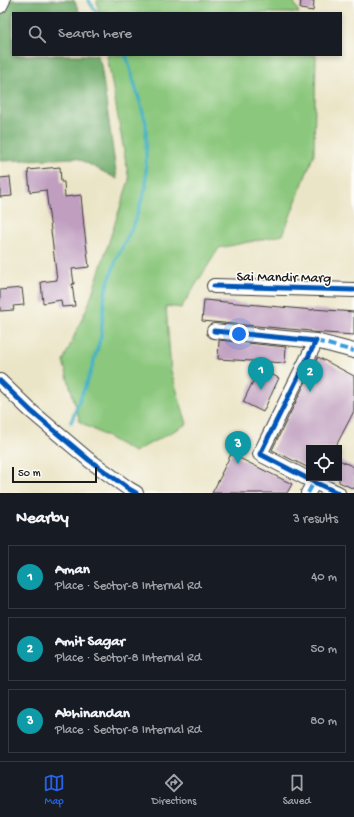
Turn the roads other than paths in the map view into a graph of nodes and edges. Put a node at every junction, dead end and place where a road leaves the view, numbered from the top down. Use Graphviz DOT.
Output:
graph roads {
  1 [pos="3,0"];
  2 [pos="0,6"];
  3 [pos="214,286"];
  4 [pos="354,290"];
  5 [pos="214,331"];
  6 [pos="316,341"];
  7 [pos="354,351"];
  8 [pos="0,381"];
  9 [pos="311,487"];
  10 [pos="130,492"];
  11 [pos="338,493"];
  1 -- 2 [label="street"];
  3 -- 4 [label="street, Sai Mandir Marg"];
  5 -- 6 [label="street"];
  6 -- 7 [label="street"];
  6 -- 9 [label="street"];
  8 -- 10 [label="street"];
  9 -- 11 [label="street"];
}
